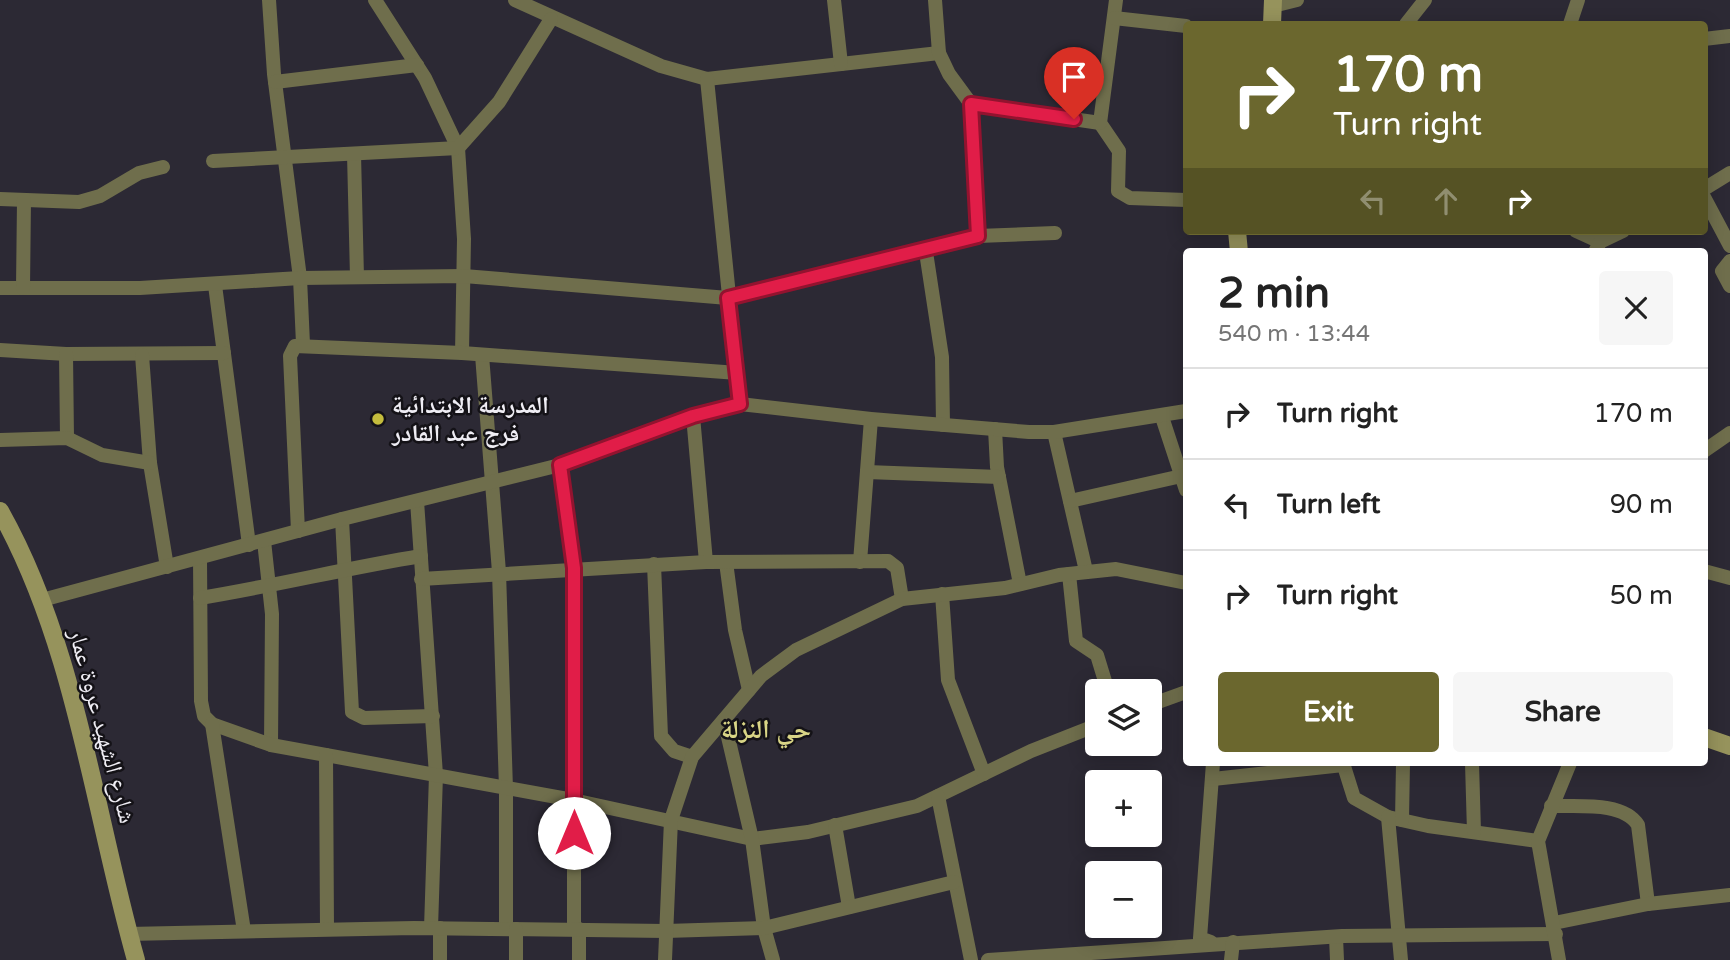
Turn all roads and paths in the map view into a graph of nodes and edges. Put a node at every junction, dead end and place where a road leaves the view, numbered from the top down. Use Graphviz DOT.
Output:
graph roads {
  1 [pos="269,0"];
  2 [pos="375,0"];
  3 [pos="515,0"];
  4 [pos="834,0"];
  5 [pos="935,0"];
  6 [pos="1116,0"];
  7 [pos="1297,0"];
  8 [pos="1425,0"];
  9 [pos="1578,0"];
  10 [pos="1273,3"];
  11 [pos="1114,18"];
  12 [pos="551,19"];
  13 [pos="1272,21"];
  14 [pos="1408,21"];
  15 [pos="1571,21"];
  16 [pos="1183,26"];
  17 [pos="1730,36"];
  18 [pos="1708,39"];
  19 [pos="939,53"];
  20 [pos="841,64"];
  21 [pos="417,65"];
  22 [pos="707,79"];
  23 [pos="275,82"];
  24 [pos="971,104"];
  25 [pos="1100,123"];
  26 [pos="458,148"];
  27 [pos="354,154"];
  28 [pos="287,158"];
  29 [pos="213,161"];
  30 [pos="163,167"];
  31 [pos="1730,173"];
  32 [pos="1708,187"];
  33 [pos="0,199"];
  34 [pos="24,200"];
  35 [pos="1183,200"];
  36 [pos="1708,205"];
  37 [pos="1055,233"];
  38 [pos="1582,235"];
  39 [pos="1617,235"];
  40 [pos="978,236"];
  41 [pos="1730,246"];
  42 [pos="1598,247"];
  43 [pos="926,252"];
  44 [pos="1730,261"];
  45 [pos="464,276"];
  46 [pos="357,277"];
  47 [pos="300,278"];
  48 [pos="215,285"];
  49 [pos="1730,286"];
  50 [pos="0,288"];
  51 [pos="23,288"];
  52 [pos="728,298"];
  53 [pos="303,344"];
  54 [pos="0,350"];
  55 [pos="463,352"];
  56 [pos="224,353"];
  57 [pos="66,354"];
  58 [pos="142,355"];
  59 [pos="482,355"];
  60 [pos="738,373"];
  61 [pos="740,404"];
  62 [pos="1183,412"];
  63 [pos="693,416"];
  64 [pos="1162,417"];
  65 [pos="871,419"];
  66 [pos="943,425"];
  67 [pos="995,429"];
  68 [pos="1054,432"];
  69 [pos="1730,433"];
  70 [pos="67,438"];
  71 [pos="0,440"];
  72 [pos="1708,449"];
  73 [pos="150,463"];
  74 [pos="560,465"];
  75 [pos="867,472"];
  76 [pos="1183,472"];
  77 [pos="1183,475"];
  78 [pos="999,477"];
  79 [pos="492,484"];
  80 [pos="417,501"];
  81 [pos="1070,501"];
  82 [pos="0,511"];
  83 [pos="342,519"];
  84 [pos="298,531"];
  85 [pos="264,541"];
  86 [pos="249,545"];
  87 [pos="421,556"];
  88 [pos="200,558"];
  89 [pos="706,562"];
  90 [pos="726,562"];
  91 [pos="860,562"];
  92 [pos="654,564"];
  93 [pos="167,567"];
  94 [pos="574,568"];
  95 [pos="344,569"];
  96 [pos="1086,571"];
  97 [pos="499,572"];
  98 [pos="1708,572"];
  99 [pos="1069,574"];
  100 [pos="1730,578"];
  101 [pos="421,579"];
  102 [pos="1183,582"];
  103 [pos="1020,584"];
  104 [pos="271,587"];
  105 [pos="942,594"];
  106 [pos="200,598"];
  107 [pos="902,599"];
  108 [pos="42,600"];
  109 [pos="1104,679"];
  110 [pos="749,690"];
  111 [pos="1183,693"];
  112 [pos="1162,701"];
  113 [pos="433,716"];
  114 [pos="724,720"];
  115 [pos="212,724"];
  116 [pos="1085,730"];
  117 [pos="1708,738"];
  118 [pos="271,745"];
  119 [pos="1730,746"];
  120 [pos="326,755"];
  121 [pos="692,757"];
  122 [pos="1213,766"];
  123 [pos="1326,766"];
  124 [pos="1344,766"];
  125 [pos="1403,766"];
  126 [pos="1472,766"];
  127 [pos="1569,766"];
  128 [pos="984,774"];
  129 [pos="436,775"];
  130 [pos="1213,779"];
  131 [pos="506,789"];
  132 [pos="937,796"];
  133 [pos="573,800"];
  134 [pos="1551,806"];
  135 [pos="1395,819"];
  136 [pos="671,820"];
  137 [pos="835,825"];
  138 [pos="1474,832"];
  139 [pos="751,839"];
  140 [pos="1538,841"];
  141 [pos="954,882"];
  142 [pos="1730,895"];
  143 [pos="1648,904"];
  144 [pos="849,908"];
  145 [pos="435,928"];
  146 [pos="764,928"];
  147 [pos="1555,928"];
  148 [pos="327,929"];
  149 [pos="511,929"];
  150 [pos="576,929"];
  151 [pos="244,931"];
  152 [pos="666,932"];
  153 [pos="128,934"];
  154 [pos="1398,936"];
  155 [pos="1336,937"];
  156 [pos="1233,942"];
  157 [pos="1213,943"];
  158 [pos="136,960"];
  159 [pos="440,960"];
  160 [pos="516,960"];
  161 [pos="579,960"];
  162 [pos="666,960"];
  163 [pos="773,960"];
  164 [pos="971,960"];
  165 [pos="988,960"];
  166 [pos="1231,960"];
  167 [pos="1337,960"];
  168 [pos="1401,960"];
  169 [pos="1559,960"];
  1 -- 23 [label="street"];
  2 -- 21 [label="street"];
  3 -- 12 [label="street"];
  4 -- 20 [label="street"];
  5 -- 19 [label="street"];
  6 -- 11 [label="street"];
  7 -- 10 [label="street"];
  8 -- 14 [label="street"];
  9 -- 15 [label="street"];
  10 -- 13 [label="street"];
  11 -- 16 [label="street"];
  11 -- 25 [label="street"];
  12 -- 22 [label="street"];
  12 -- 26 [label="street"];
  17 -- 18 [label="street"];
  19 -- 20 [label="street"];
  19 -- 24 [label="street"];
  20 -- 22 [label="street"];
  21 -- 23 [label="street"];
  21 -- 26 [label="street"];
  22 -- 52 [label="street"];
  23 -- 28 [label="street"];
  24 -- 25 [label="street"];
  24 -- 40 [label="street"];
  25 -- 35 [label="street"];
  26 -- 27 [label="street"];
  26 -- 45 [label="street"];
  27 -- 28 [label="street"];
  27 -- 46 [label="street"];
  28 -- 29 [label="street"];
  28 -- 47 [label="street"];
  30 -- 34 [label="street"];
  31 -- 32 [label="street"];
  33 -- 34 [label="street"];
  34 -- 51 [label="street"];
  36 -- 41 [label="street"];
  37 -- 40 [label="street"];
  38 -- 42 [label="street"];
  39 -- 42 [label="street"];
  40 -- 43 [label="street"];
  43 -- 52 [label="street"];
  43 -- 66 [label="street"];
  44 -- 49 [label="street"];
  45 -- 46 [label="street"];
  45 -- 52 [label="street"];
  45 -- 55 [label="street"];
  46 -- 47 [label="street"];
  47 -- 48 [label="street"];
  47 -- 53 [label="street"];
  48 -- 51 [label="street"];
  48 -- 56 [label="street"];
  50 -- 51 [label="street"];
  52 -- 60 [label="street"];
  53 -- 55 [label="street"];
  53 -- 84 [label="street"];
  54 -- 57 [label="street"];
  55 -- 59 [label="street"];
  56 -- 58 [label="street"];
  56 -- 86 [label="street"];
  57 -- 58 [label="street"];
  57 -- 70 [label="street"];
  58 -- 73 [label="street"];
  59 -- 60 [label="street"];
  59 -- 79 [label="street"];
  60 -- 61 [label="street"];
  61 -- 63 [label="street"];
  61 -- 65 [label="street"];
  62 -- 64 [label="street"];
  63 -- 74 [label="street"];
  63 -- 89 [label="street"];
  64 -- 68 [label="street"];
  64 -- 76 [label="street"];
  65 -- 66 [label="street"];
  65 -- 75 [label="street"];
  66 -- 67 [label="street"];
  67 -- 68 [label="street"];
  67 -- 78 [label="street"];
  68 -- 81 [label="street"];
  69 -- 72 [label="street"];
  70 -- 71 [label="street"];
  70 -- 73 [label="street"];
  73 -- 93 [label="street"];
  74 -- 79 [label="street"];
  74 -- 94 [label="street"];
  75 -- 78 [label="street"];
  75 -- 91 [label="street"];
  77 -- 81 [label="street"];
  78 -- 103 [label="street"];
  79 -- 80 [label="street"];
  79 -- 97 [label="street"];
  80 -- 83 [label="street"];
  80 -- 87 [label="street"];
  81 -- 96 [label="street"];
  82 -- 108 [label="street, شارع الشهيد عروة عمار"];
  83 -- 84 [label="street"];
  83 -- 95 [label="street"];
  84 -- 85 [label="street"];
  85 -- 86 [label="street"];
  85 -- 104 [label="street"];
  86 -- 88 [label="street"];
  87 -- 95 [label="street"];
  87 -- 101 [label="street"];
  88 -- 93 [label="street"];
  88 -- 106 [label="street"];
  89 -- 90 [label="street"];
  89 -- 92 [label="street"];
  90 -- 91 [label="street"];
  90 -- 110 [label="street"];
  91 -- 107 [label="street"];
  92 -- 94 [label="street"];
  92 -- 121 [label="street"];
  93 -- 108 [label="street"];
  94 -- 97 [label="street"];
  94 -- 133 [label="street"];
  95 -- 104 [label="street"];
  95 -- 113 [label="street"];
  96 -- 99 [label="street"];
  96 -- 102 [label="street"];
  97 -- 101 [label="street"];
  97 -- 131 [label="street"];
  98 -- 100 [label="street"];
  99 -- 103 [label="street"];
  99 -- 109 [label="street"];
  101 -- 113 [label="street"];
  103 -- 105 [label="street"];
  104 -- 106 [label="street"];
  104 -- 118 [label="street"];
  105 -- 107 [label="street"];
  105 -- 128 [label="street"];
  106 -- 115 [label="street"];
  107 -- 110 [label="street"];
  108 -- 153 [label="street, شارع الشهيد عروة عمار"];
  110 -- 114 [label="street"];
  111 -- 112 [label="street"];
  113 -- 129 [label="street"];
  114 -- 121 [label="street"];
  114 -- 139 [label="street"];
  115 -- 118 [label="street"];
  115 -- 151 [label="street"];
  116 -- 128 [label="street"];
  117 -- 119 [label="street"];
  118 -- 120 [label="street"];
  120 -- 129 [label="street"];
  120 -- 148 [label="street"];
  121 -- 136 [label="street"];
  122 -- 130 [label="street"];
  123 -- 130 [label="street"];
  124 -- 135 [label="street"];
  125 -- 135 [label="street"];
  126 -- 138 [label="street"];
  127 -- 134 [label="street"];
  128 -- 132 [label="street"];
  129 -- 131 [label="street"];
  129 -- 145 [label="street"];
  130 -- 157 [label="street"];
  131 -- 133 [label="street"];
  131 -- 149 [label="street"];
  132 -- 137 [label="street"];
  132 -- 141 [label="street"];
  133 -- 136 [label="street"];
  133 -- 150 [label="street"];
  134 -- 140 [label="street"];
  134 -- 143 [label="street"];
  135 -- 138 [label="street"];
  135 -- 154 [label="street"];
  136 -- 139 [label="street"];
  136 -- 152 [label="street"];
  137 -- 139 [label="street"];
  137 -- 144 [label="street"];
  138 -- 140 [label="street"];
  139 -- 146 [label="street"];
  140 -- 147 [label="street"];
  141 -- 144 [label="street"];
  141 -- 164 [label="street"];
  142 -- 143 [label="street"];
  143 -- 147 [label="street"];
  144 -- 146 [label="street"];
  145 -- 148 [label="street"];
  145 -- 149 [label="street"];
  145 -- 159 [label="street"];
  146 -- 152 [label="street"];
  146 -- 163 [label="street"];
  147 -- 154 [label="street"];
  147 -- 169 [label="street"];
  148 -- 151 [label="street"];
  149 -- 150 [label="street"];
  149 -- 160 [label="street"];
  150 -- 152 [label="street"];
  150 -- 161 [label="street"];
  151 -- 153 [label="street"];
  152 -- 162 [label="street"];
  153 -- 158 [label="street, شارع الشهيد عروة عمار"];
  154 -- 155 [label="street"];
  154 -- 168 [label="street"];
  155 -- 156 [label="street"];
  155 -- 167 [label="street"];
  156 -- 157 [label="street"];
  156 -- 166 [label="street"];
  157 -- 165 [label="street"];
}
